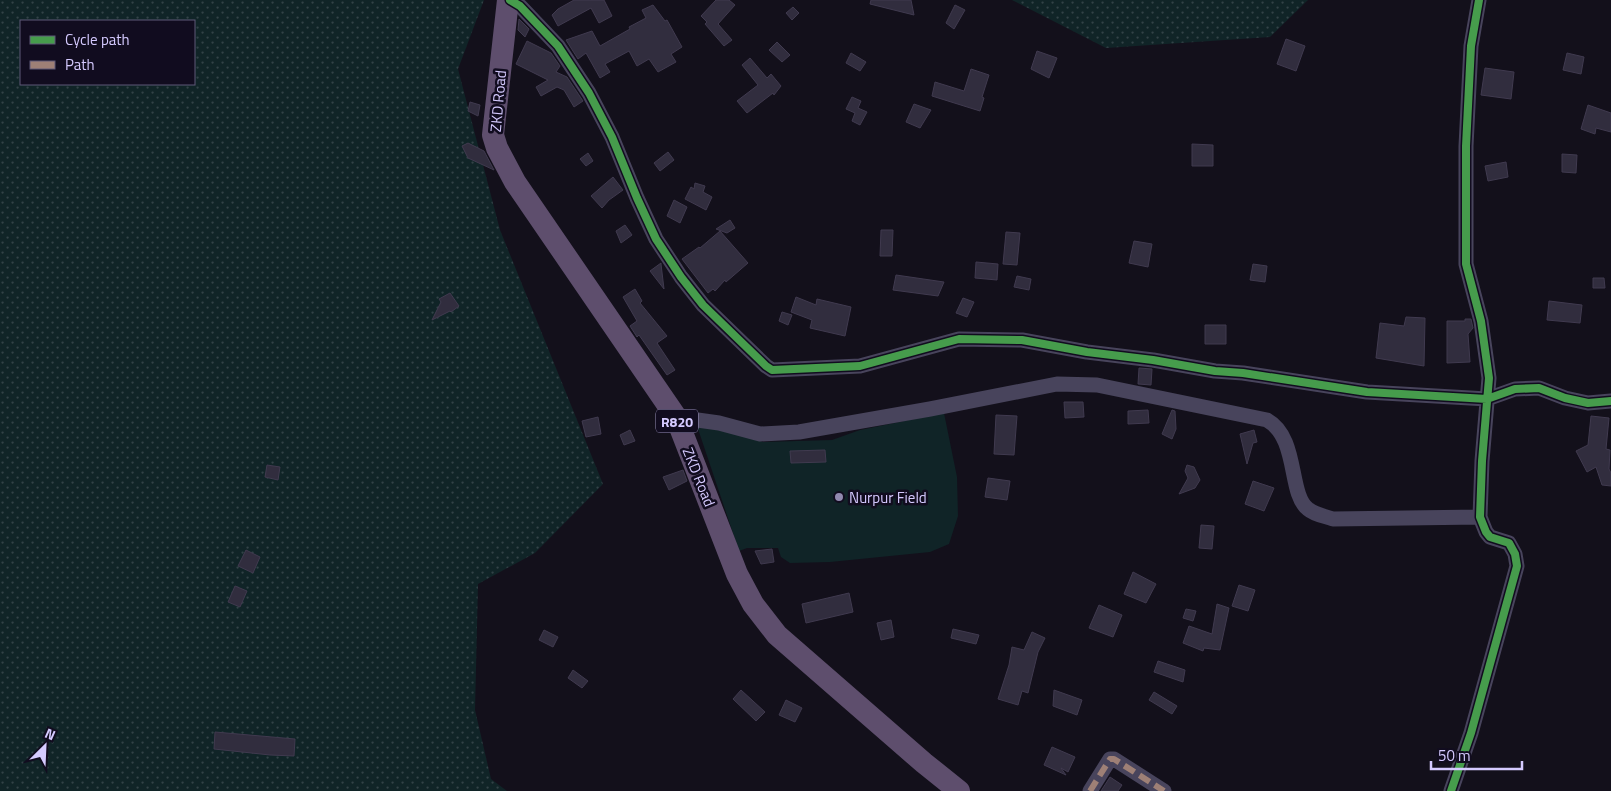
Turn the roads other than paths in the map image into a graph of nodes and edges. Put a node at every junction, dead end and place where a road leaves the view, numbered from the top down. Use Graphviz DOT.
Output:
graph roads {
  1 [pos="509,0"];
  2 [pos="1479,0"];
  3 [pos="1487,399"];
  4 [pos="1611,401"];
  5 [pos="676,417"];
  6 [pos="1480,517"];
  7 [pos="959,791"];
  8 [pos="1090,791"];
  9 [pos="1164,791"];
  10 [pos="1451,791"];
  1 -- 3 [label="street"];
  1 -- 5 [label="main road, ZKD Road / R820"];
  2 -- 3 [label="street"];
  3 -- 4 [label="street"];
  3 -- 6 [label="street"];
  5 -- 6 [label="street"];
  5 -- 7 [label="main road, ZKD Road / R820"];
  6 -- 10 [label="street"];
  8 -- 9 [label="street"];
}
